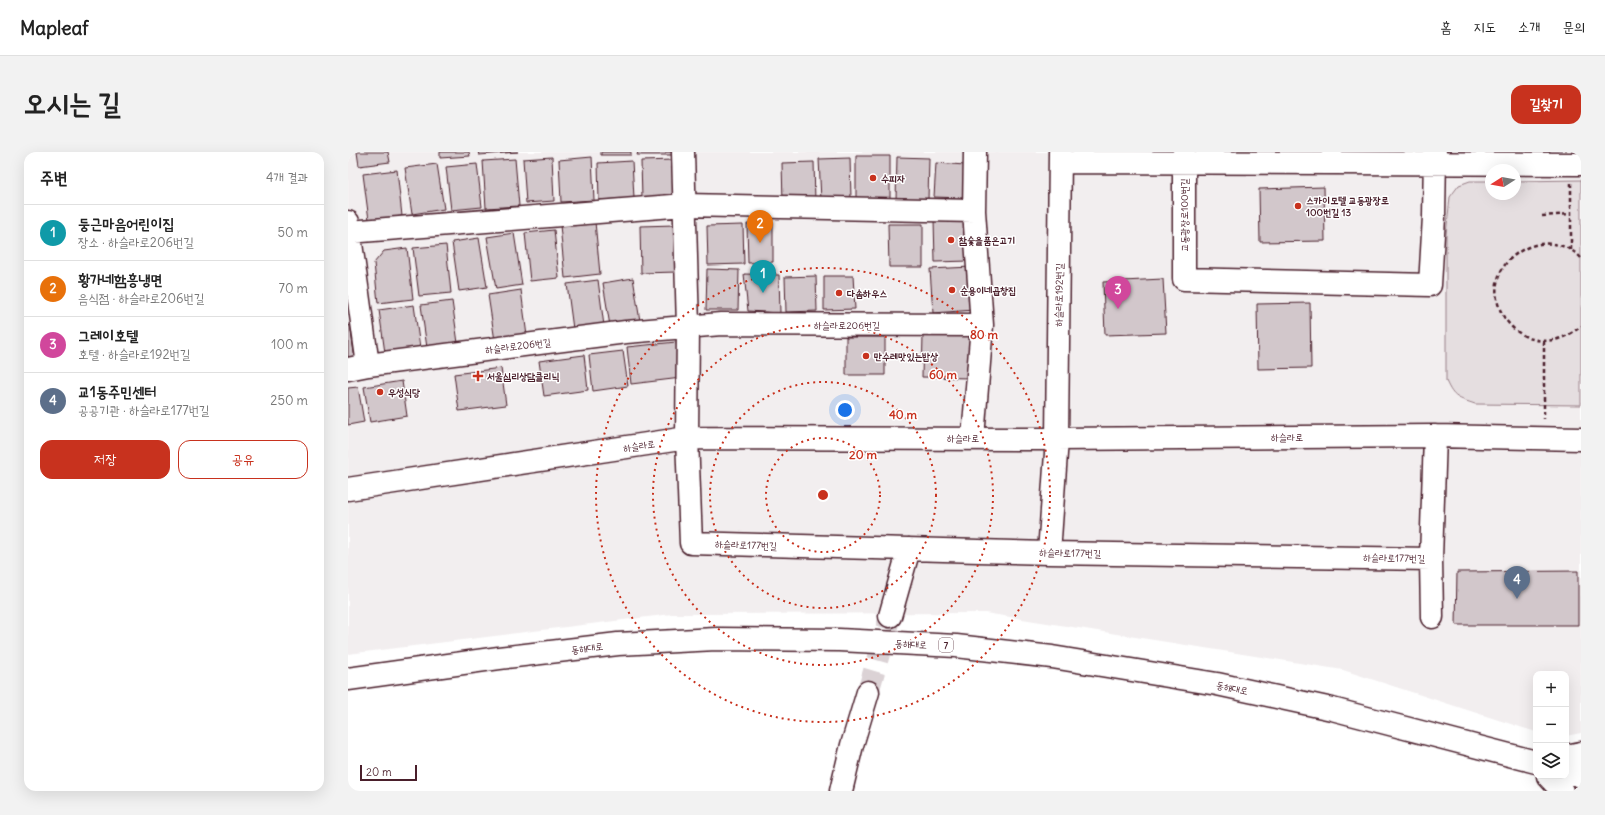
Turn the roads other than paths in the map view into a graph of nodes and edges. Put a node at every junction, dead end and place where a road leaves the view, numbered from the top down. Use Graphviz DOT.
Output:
graph roads {
  1 [pos="683,152"];
  2 [pos="975,152"];
  3 [pos="1060,157"];
  4 [pos="1184,157"];
  5 [pos="1435,158"];
  6 [pos="1546,158"];
  7 [pos="1576,164"];
  8 [pos="685,205"];
  9 [pos="974,211"];
  10 [pos="349,227"];
  11 [pos="982,325"];
  12 [pos="688,327"];
  13 [pos="358,367"];
  14 [pos="1435,436"];
  15 [pos="687,438"];
  16 [pos="973,438"];
  17 [pos="1057,439"];
  18 [pos="1581,439"];
  19 [pos="348,489"];
  20 [pos="909,549"];
  21 [pos="1049,553"];
  22 [pos="1431,558"];
  23 [pos="890,616"];
  24 [pos="1432,617"];
  25 [pos="348,679"];
  26 [pos="868,692"];
  27 [pos="1581,753"];
  28 [pos="1569,755"];
  29 [pos="1533,764"];
  30 [pos="1569,772"];
  31 [pos="1581,776"];
  32 [pos="1551,779"];
  33 [pos="841,791"];
  34 [pos="1562,791"];
  1 -- 8 [label="street"];
  2 -- 9 [label="street"];
  3 -- 4 [label="street"];
  3 -- 17 [label="street, 하슬라로192번길"];
  4 -- 5 [label="street"];
  4 -- 5 [label="street, 교동광장로100번길"];
  5 -- 6 [label="street"];
  6 -- 7 [label="street"];
  8 -- 9 [label="street"];
  8 -- 10 [label="street"];
  8 -- 12 [label="street"];
  9 -- 11 [label="street"];
  10 -- 13 [label="street"];
  11 -- 12 [label="street, 하슬라로206번길"];
  11 -- 16 [label="street"];
  12 -- 13 [label="street, 하슬라로206번길"];
  12 -- 15 [label="street"];
  14 -- 17 [label="street, 하슬라로"];
  14 -- 18 [label="street, 하슬라로"];
  14 -- 22 [label="street, 하슬라로177번길"];
  15 -- 16 [label="street, 하슬라로"];
  15 -- 19 [label="street, 하슬라로"];
  15 -- 20 [label="street, 하슬라로177번길"];
  16 -- 17 [label="street, 하슬라로"];
  17 -- 21 [label="street, 하슬라로192번길"];
  20 -- 21 [label="street, 하슬라로177번길"];
  20 -- 23 [label="street"];
  21 -- 22 [label="street, 하슬라로177번길"];
  22 -- 24 [label="street"];
  25 -- 29 [label="street, 동해대로 / 7"];
  26 -- 33 [label="street"];
  27 -- 28 [label="street"];
  30 -- 31 [label="street"];
  32 -- 34 [label="street"];
}
